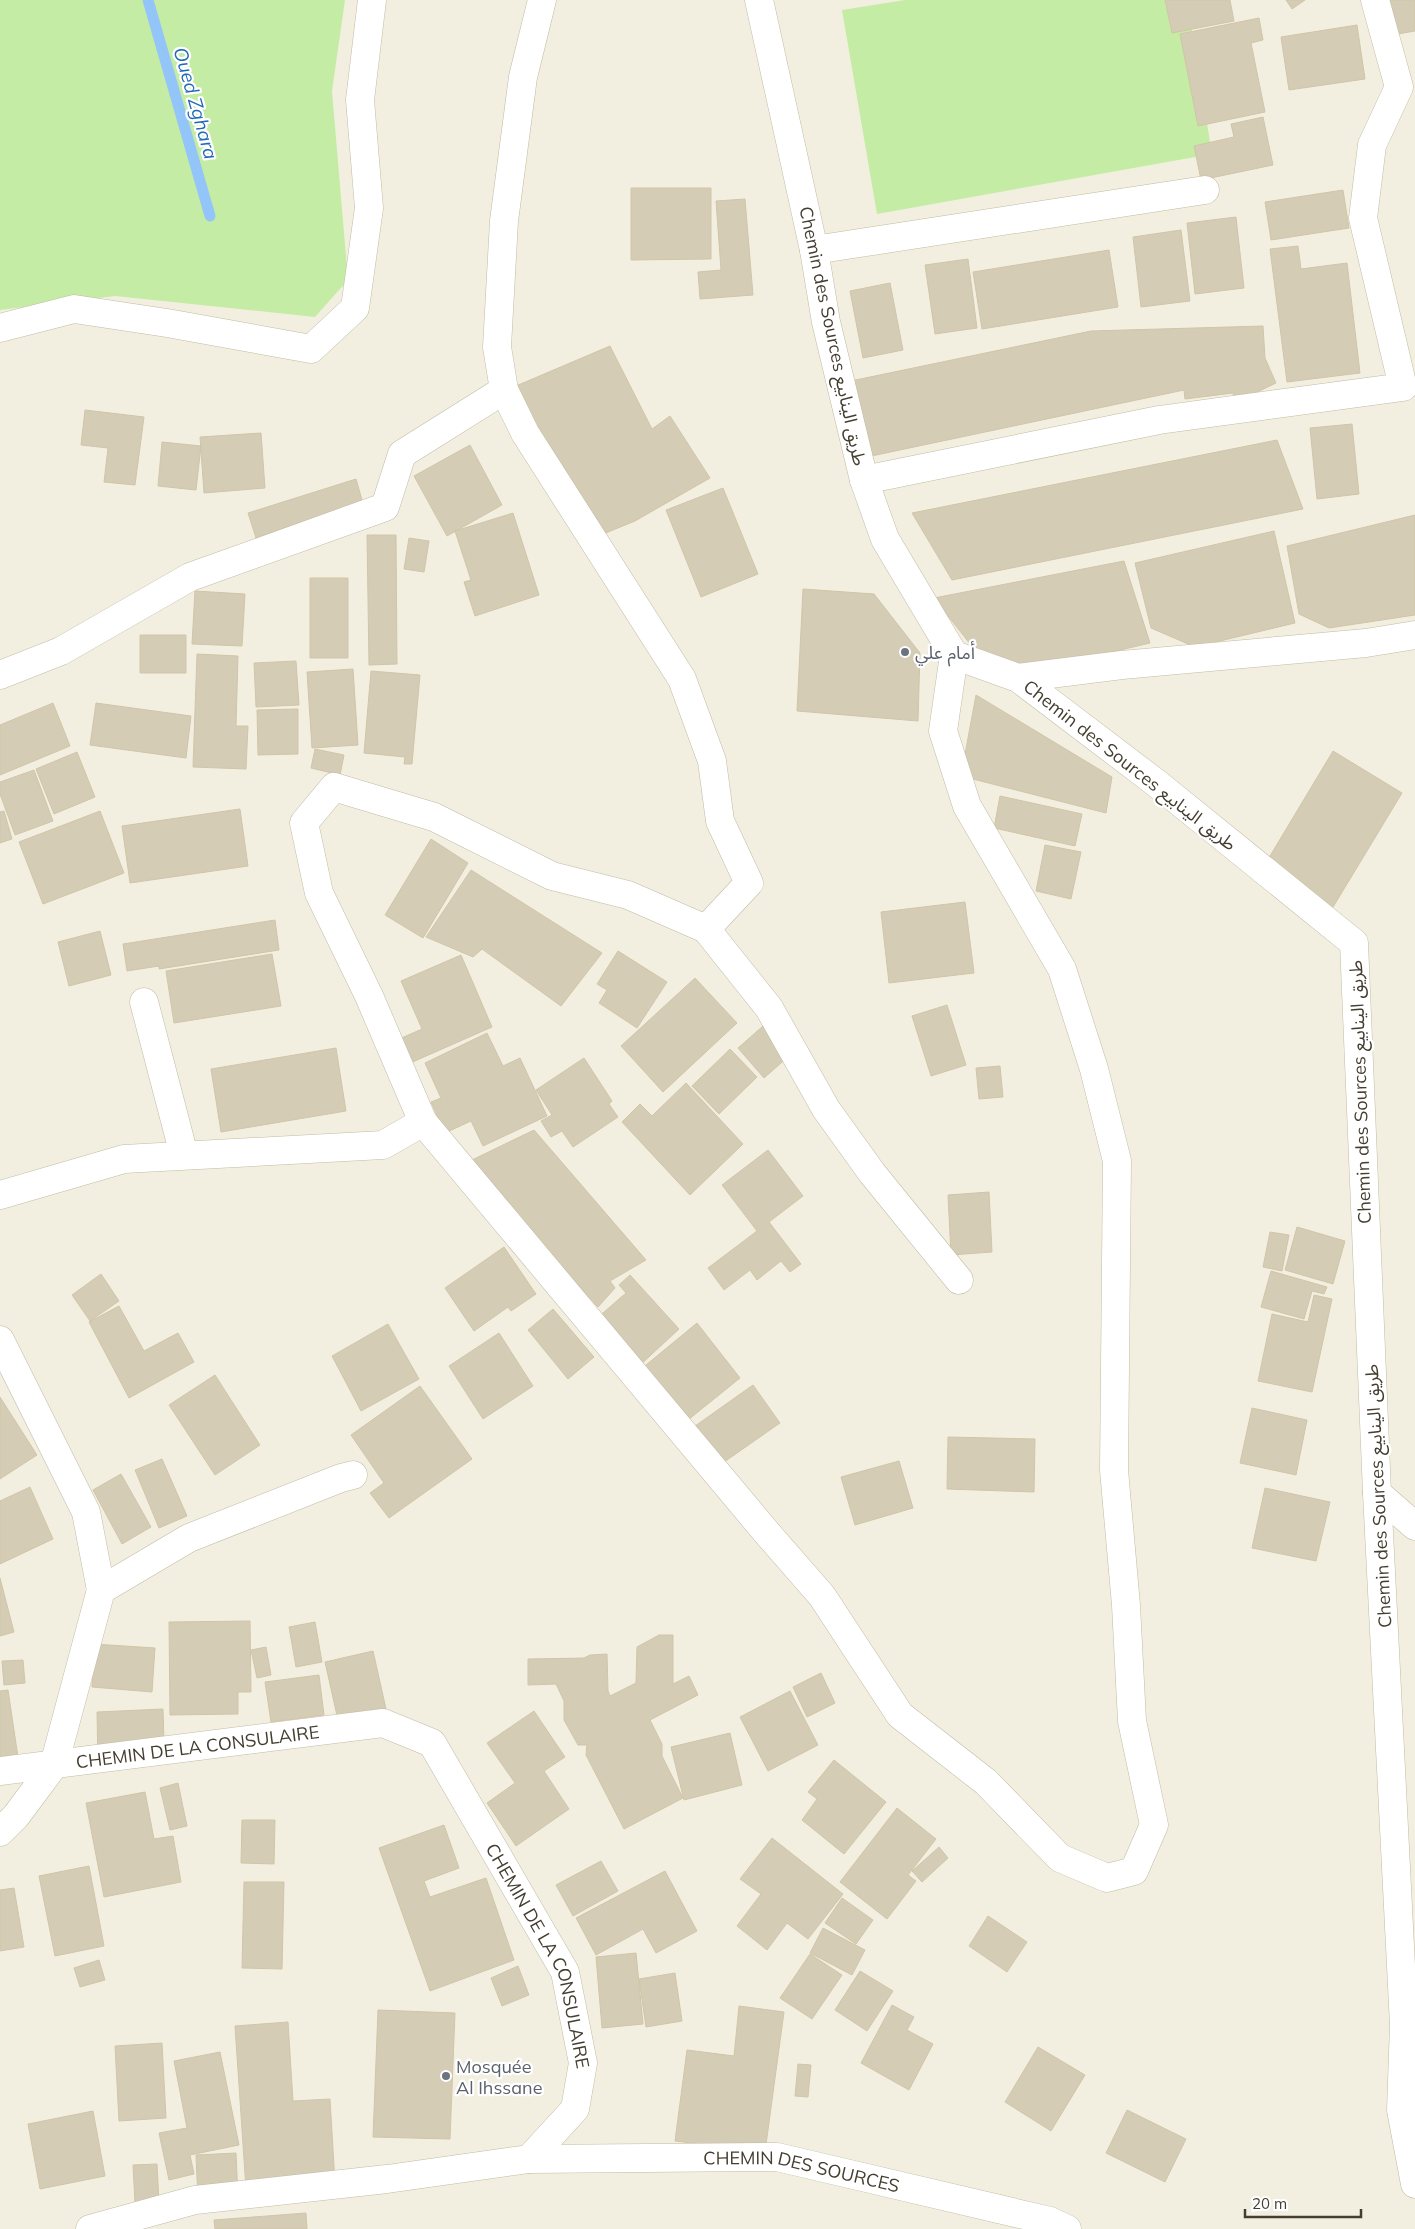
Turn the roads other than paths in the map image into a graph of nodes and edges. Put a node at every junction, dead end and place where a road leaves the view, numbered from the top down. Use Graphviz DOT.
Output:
graph roads {
  1 [pos="372,0"];
  2 [pos="542,0"];
  3 [pos="759,0"];
  4 [pos="1376,0"];
  5 [pos="1407,85"];
  6 [pos="1205,190"];
  7 [pos="814,250"];
  8 [pos="0,328"];
  9 [pos="504,390"];
  10 [pos="864,480"];
  11 [pos="1415,635"];
  12 [pos="954,655"];
  13 [pos="0,675"];
  14 [pos="1018,678"];
  15 [pos="706,929"];
  16 [pos="144,1002"];
  17 [pos="423,1122"];
  18 [pos="184,1155"];
  19 [pos="0,1195"];
  20 [pos="959,1280"];
  21 [pos="0,1340"];
  22 [pos="353,1475"];
  23 [pos="1377,1493"];
  24 [pos="1415,1526"];
  25 [pos="101,1590"];
  26 [pos="54,1765"];
  27 [pos="0,1771"];
  28 [pos="0,1832"];
  29 [pos="529,2159"];
  30 [pos="1415,2184"];
  31 [pos="90,2229"];
  32 [pos="1067,2229"];
  1 -- 8 [label="street"];
  2 -- 9 [label="street"];
  3 -- 7 [label="street, Chemin des Sources طريق الينابيع"];
  4 -- 5 [label="street"];
  5 -- 10 [label="street"];
  6 -- 7 [label="street"];
  7 -- 10 [label="street, Chemin des Sources طريق الينابيع"];
  9 -- 13 [label="street"];
  9 -- 15 [label="street"];
  10 -- 12 [label="street, Chemin des Sources طريق الينابيع"];
  11 -- 14 [label="street"];
  12 -- 14 [label="street, Chemin des Sources طريق الينابيع"];
  12 -- 17 [label="street"];
  14 -- 23 [label="street, Chemin des Sources طريق الينابيع"];
  15 -- 17 [label="street"];
  15 -- 20 [label="street"];
  16 -- 18 [label="street"];
  17 -- 18 [label="street"];
  18 -- 19 [label="street"];
  21 -- 25 [label="street"];
  22 -- 25 [label="street"];
  23 -- 24 [label="street"];
  23 -- 30 [label="street, Chemin des Sources طريق الينابيع"];
  25 -- 26 [label="street"];
  26 -- 27 [label="street, CHEMIN DE LA CONSULAIRE"];
  26 -- 28 [label="street"];
  26 -- 29 [label="street, CHEMIN DE LA CONSULAIRE"];
  29 -- 31 [label="street"];
  29 -- 32 [label="street, CHEMIN DES SOURCES"];
}
